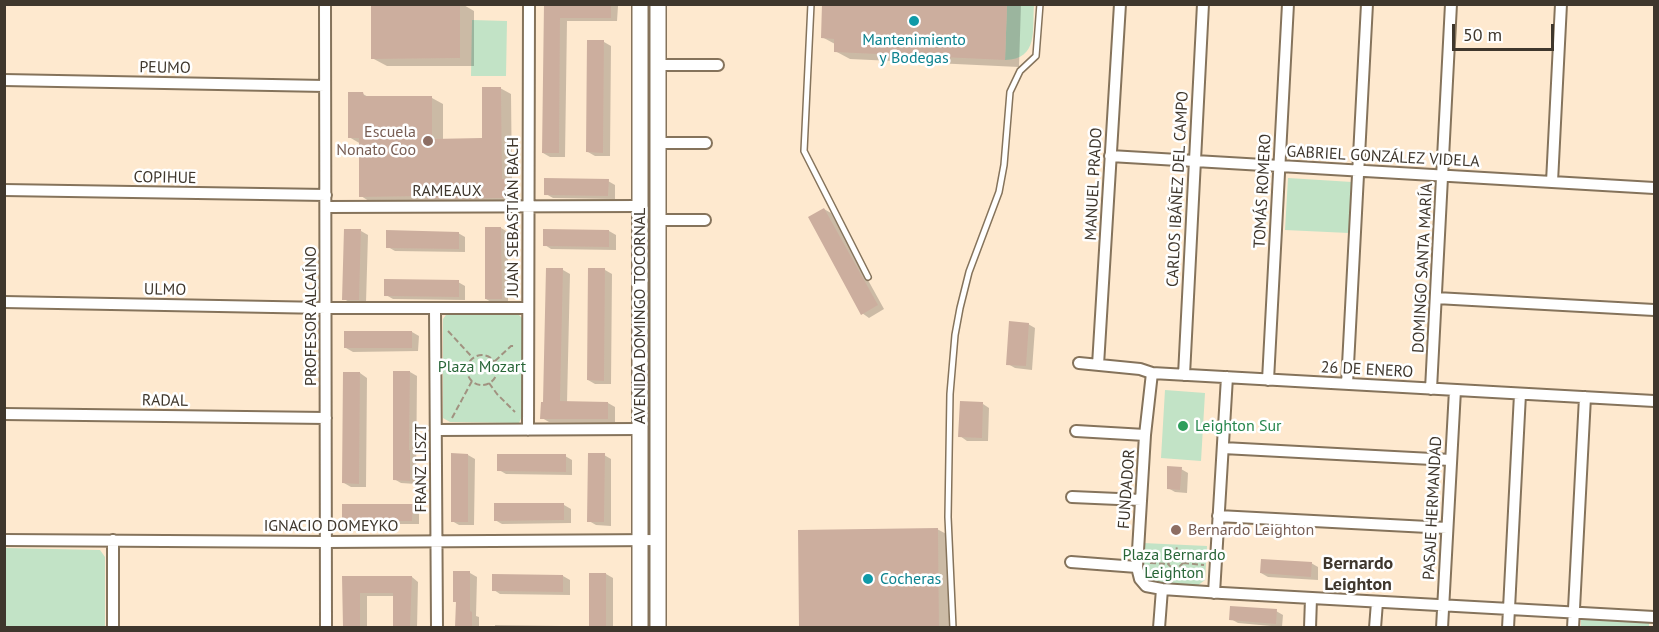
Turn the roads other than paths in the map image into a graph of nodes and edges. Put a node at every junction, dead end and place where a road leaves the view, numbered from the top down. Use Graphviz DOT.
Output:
graph roads {
  1 [pos="325,4"];
  2 [pos="529,4"];
  3 [pos="640,4"];
  4 [pos="658,4"];
  5 [pos="811,4"];
  6 [pos="1040,4"];
  7 [pos="1120,4"];
  8 [pos="1203,4"];
  9 [pos="1288,4"];
  10 [pos="1367,4"];
  11 [pos="1452,4"];
  12 [pos="1562,4"];
  13 [pos="658,65"];
  14 [pos="718,65"];
  15 [pos="4,80"];
  16 [pos="325,86"];
  17 [pos="658,143"];
  18 [pos="706,143"];
  19 [pos="1110,156"];
  20 [pos="1195,161"];
  21 [pos="1279,166"];
  22 [pos="1358,171"];
  23 [pos="1442,176"];
  24 [pos="1552,182"];
  25 [pos="1654,188"];
  26 [pos="4,190"];
  27 [pos="326,195"];
  28 [pos="528,206"];
  29 [pos="640,206"];
  30 [pos="326,207"];
  31 [pos="658,220"];
  32 [pos="705,220"];
  33 [pos="868,277"];
  34 [pos="1436,297"];
  35 [pos="4,302"];
  36 [pos="326,308"];
  37 [pos="528,308"];
  38 [pos="1654,310"];
  39 [pos="436,313"];
  40 [pos="1079,363"];
  41 [pos="1098,365"];
  42 [pos="1152,373"];
  43 [pos="1184,375"];
  44 [pos="1227,376"];
  45 [pos="1268,380"];
  46 [pos="1347,384"];
  47 [pos="1431,389"];
  48 [pos="1455,390"];
  49 [pos="1520,394"];
  50 [pos="1585,397"];
  51 [pos="1654,401"];
  52 [pos="4,414"];
  53 [pos="326,418"];
  54 [pos="528,427"];
  55 [pos="640,429"];
  56 [pos="441,430"];
  57 [pos="1076,430"];
  58 [pos="1146,435"];
  59 [pos="1223,448"];
  60 [pos="1451,460"];
  61 [pos="1072,497"];
  62 [pos="1141,500"];
  63 [pos="1218,516"];
  64 [pos="1447,528"];
  65 [pos="4,540"];
  66 [pos="113,540"];
  67 [pos="640,540"];
  68 [pos="658,540"];
  69 [pos="437,541"];
  70 [pos="326,542"];
  71 [pos="1071,562"];
  72 [pos="1141,565"];
  73 [pos="1162,589"];
  74 [pos="1214,593"];
  75 [pos="1311,598"];
  76 [pos="1377,602"];
  77 [pos="1443,605"];
  78 [pos="1509,609"];
  79 [pos="1574,613"];
  80 [pos="1654,617"];
  81 [pos="113,627"];
  82 [pos="326,627"];
  83 [pos="437,627"];
  84 [pos="640,627"];
  85 [pos="658,627"];
  86 [pos="953,627"];
  87 [pos="1159,627"];
  88 [pos="1310,627"];
  89 [pos="1375,627"];
  90 [pos="1442,627"];
  91 [pos="1508,627"];
  92 [pos="1573,627"];
  1 -- 16 [label="street, PROFESOR ALCAÍNO"];
  2 -- 28 [label="street, JUAN SEBASTIÁN BACH"];
  3 -- 29 [label="main road, AVENIDA DOMINGO TOCORNAL"];
  4 -- 13 [label="main road, AVENIDA DOMINGO TOCORNAL"];
  5 -- 33 [label="lane"];
  6 -- 86 [label="lane"];
  7 -- 19 [label="street, MANUEL PRADO"];
  8 -- 20 [label="street, CARLOS IBÁÑEZ DEL CAMPO"];
  9 -- 21 [label="street, TOMÁS ROMERO"];
  10 -- 22 [label="street"];
  11 -- 23 [label="street, DOMINGO SANTA MARÍA"];
  12 -- 24 [label="street"];
  13 -- 14 [label="street"];
  13 -- 17 [label="main road, AVENIDA DOMINGO TOCORNAL"];
  15 -- 16 [label="street, PEUMO"];
  16 -- 27 [label="street, PROFESOR ALCAÍNO"];
  17 -- 18 [label="street"];
  17 -- 31 [label="main road, AVENIDA DOMINGO TOCORNAL"];
  19 -- 20 [label="street, GABRIEL GONZÁLEZ VIDELA"];
  19 -- 41 [label="street, MANUEL PRADO"];
  20 -- 21 [label="street, GABRIEL GONZÁLEZ VIDELA"];
  20 -- 43 [label="street, CARLOS IBÁÑEZ DEL CAMPO"];
  21 -- 22 [label="street, GABRIEL GONZÁLEZ VIDELA"];
  21 -- 45 [label="street, TOMÁS ROMERO"];
  22 -- 23 [label="street, GABRIEL GONZÁLEZ VIDELA"];
  22 -- 46 [label="street"];
  23 -- 24 [label="street, GABRIEL GONZÁLEZ VIDELA"];
  23 -- 34 [label="street, DOMINGO SANTA MARÍA"];
  24 -- 25 [label="street, GABRIEL GONZÁLEZ VIDELA"];
  26 -- 27 [label="street, COPIHUE"];
  27 -- 30 [label="street, PROFESOR ALCAÍNO"];
  28 -- 29 [label="street, RAMEAUX"];
  28 -- 30 [label="street, RAMEAUX"];
  28 -- 37 [label="street, JUAN SEBASTIÁN BACH"];
  29 -- 55 [label="main road, AVENIDA DOMINGO TOCORNAL"];
  30 -- 36 [label="street, PROFESOR ALCAÍNO"];
  31 -- 32 [label="street"];
  31 -- 68 [label="main road, AVENIDA DOMINGO TOCORNAL"];
  34 -- 38 [label="street"];
  34 -- 47 [label="street, DOMINGO SANTA MARÍA"];
  35 -- 36 [label="street, ULMO"];
  36 -- 39 [label="street, ULMO"];
  36 -- 53 [label="street, PROFESOR ALCAÍNO"];
  37 -- 39 [label="street, ULMO"];
  37 -- 54 [label="street, JUAN SEBASTIÁN BACH"];
  39 -- 56 [label="street, FRANZ LISZT"];
  40 -- 41 [label="street, 26 DE ENERO"];
  41 -- 42 [label="street, 26 DE ENERO"];
  42 -- 43 [label="street, 26 DE ENERO"];
  42 -- 58 [label="street, FUNDADOR"];
  43 -- 44 [label="street, 26 DE ENERO"];
  44 -- 45 [label="street, 26 DE ENERO"];
  44 -- 59 [label="street"];
  45 -- 46 [label="street, 26 DE ENERO"];
  46 -- 47 [label="street, 26 DE ENERO"];
  47 -- 48 [label="street, 26 DE ENERO"];
  48 -- 49 [label="street, 26 DE ENERO"];
  48 -- 60 [label="street, PASAJE HERMANDAD"];
  49 -- 50 [label="street, 26 DE ENERO"];
  49 -- 78 [label="street"];
  50 -- 51 [label="street, 26 DE ENERO"];
  50 -- 79 [label="street"];
  52 -- 53 [label="street, RADAL"];
  53 -- 70 [label="street, PROFESOR ALCAÍNO"];
  54 -- 55 [label="street"];
  54 -- 56 [label="street"];
  55 -- 67 [label="main road, AVENIDA DOMINGO TOCORNAL"];
  56 -- 69 [label="street, FRANZ LISZT"];
  57 -- 58 [label="street"];
  58 -- 62 [label="street, FUNDADOR"];
  59 -- 60 [label="street"];
  59 -- 63 [label="street"];
  60 -- 64 [label="street, PASAJE HERMANDAD"];
  61 -- 62 [label="street"];
  62 -- 72 [label="street, FUNDADOR"];
  63 -- 64 [label="street"];
  63 -- 74 [label="street"];
  64 -- 77 [label="street, PASAJE HERMANDAD"];
  65 -- 66 [label="street, IGNACIO DOMEYKO"];
  66 -- 70 [label="street, IGNACIO DOMEYKO"];
  66 -- 81 [label="street"];
  67 -- 68 [label="street, IGNACIO DOMEYKO"];
  67 -- 69 [label="street, IGNACIO DOMEYKO"];
  67 -- 84 [label="main road, AVENIDA DOMINGO TOCORNAL"];
  68 -- 85 [label="main road, AVENIDA DOMINGO TOCORNAL"];
  69 -- 70 [label="street, IGNACIO DOMEYKO"];
  69 -- 83 [label="street, FRANZ LISZT"];
  70 -- 82 [label="street, PROFESOR ALCAÍNO"];
  71 -- 72 [label="street"];
  72 -- 73 [label="street"];
  73 -- 74 [label="street"];
  73 -- 87 [label="street"];
  74 -- 75 [label="street"];
  75 -- 76 [label="street"];
  75 -- 88 [label="street"];
  76 -- 77 [label="street"];
  76 -- 89 [label="street"];
  77 -- 78 [label="street"];
  77 -- 90 [label="street, PASAJE HERMANDAD"];
  78 -- 79 [label="street"];
  78 -- 91 [label="street"];
  79 -- 80 [label="street"];
  79 -- 92 [label="street"];
}
